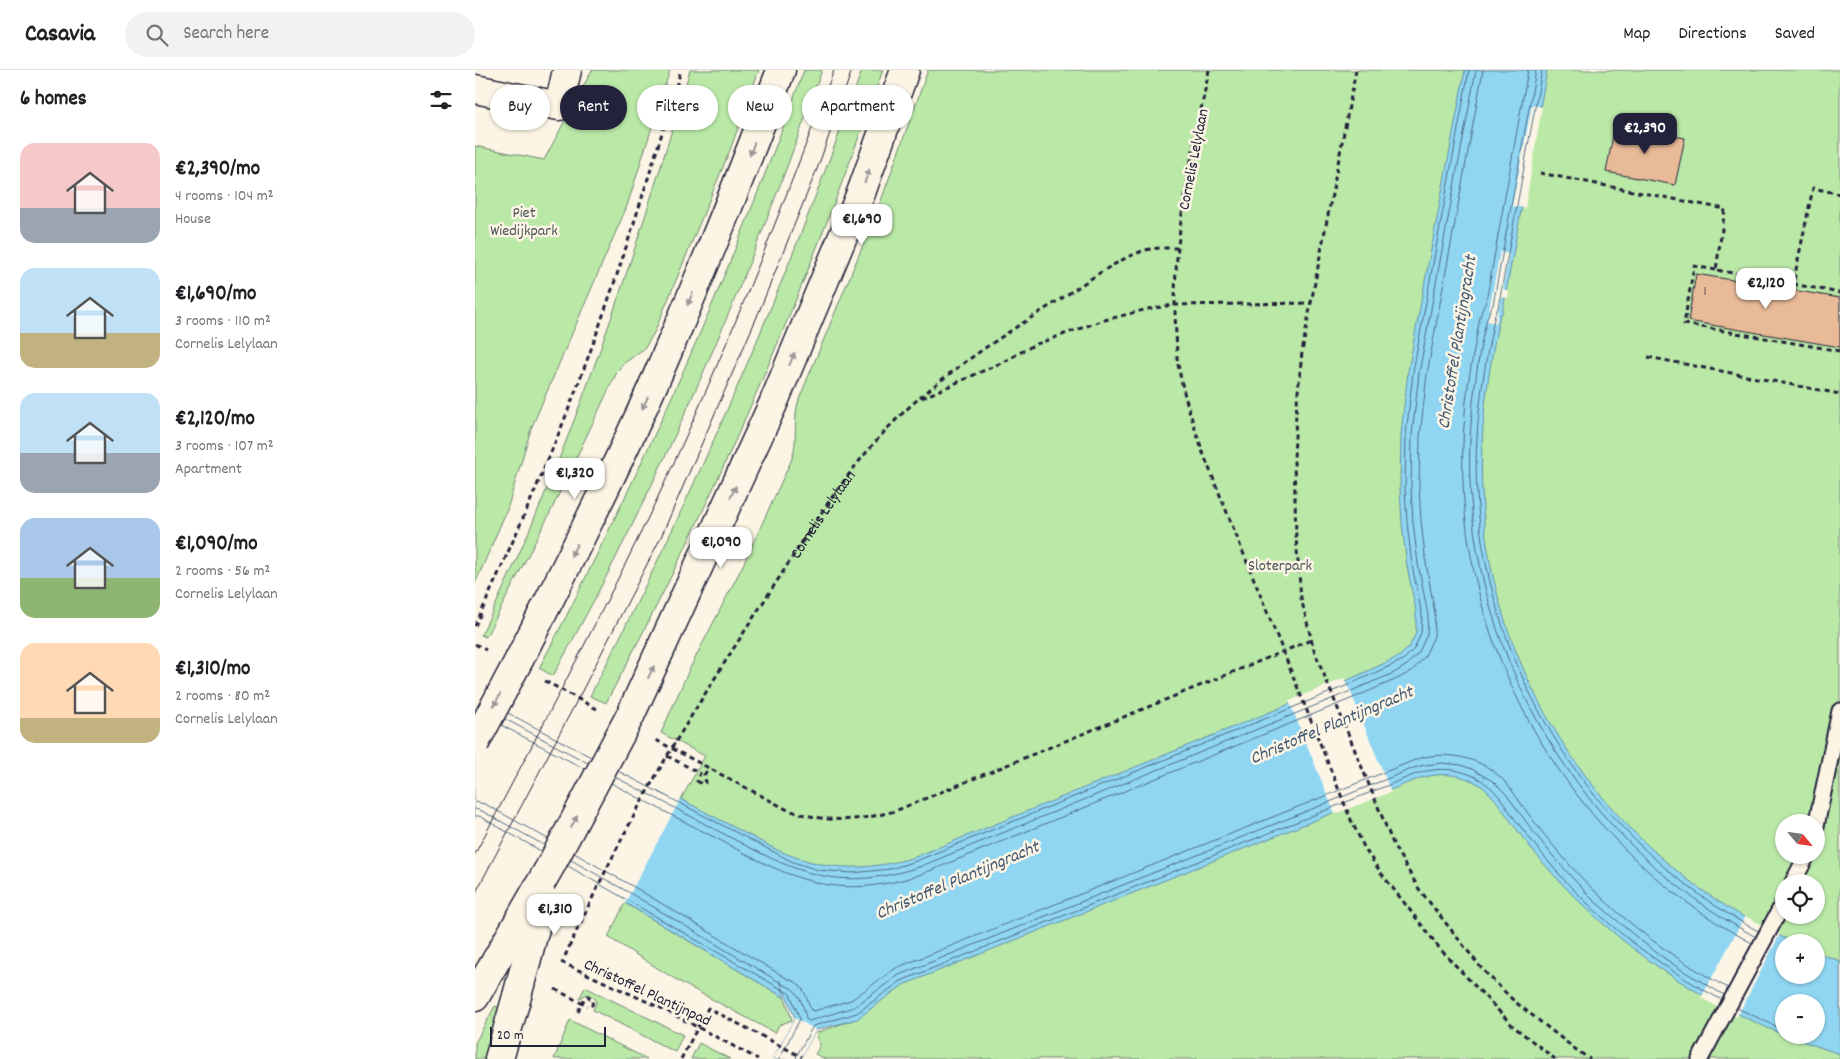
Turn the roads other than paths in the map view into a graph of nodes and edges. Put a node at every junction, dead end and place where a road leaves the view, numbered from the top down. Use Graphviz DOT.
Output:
graph roads {
  1 [pos="567,70"];
  2 [pos="781,70"];
  3 [pos="905,70"];
  4 [pos="475,89"];
  5 [pos="1840,711"];
  6 [pos="475,743"];
  7 [pos="1819,814"];
  8 [pos="551,866"];
  9 [pos="1775,919"];
  10 [pos="481,986"];
  11 [pos="1703,1054"];
  12 [pos="499,1059"];
  1 -- 4 [label="main road"];
  2 -- 6 [label="main road, one-way, bridge"];
  8 -- 3 [label="main road, one-way, bridge"];
  5 -- 7 [label="lane"];
  8 -- 10 [label="main road, bridge"];
  8 -- 12 [label="main road, bridge"];
  9 -- 11 [label="lane"];
}
